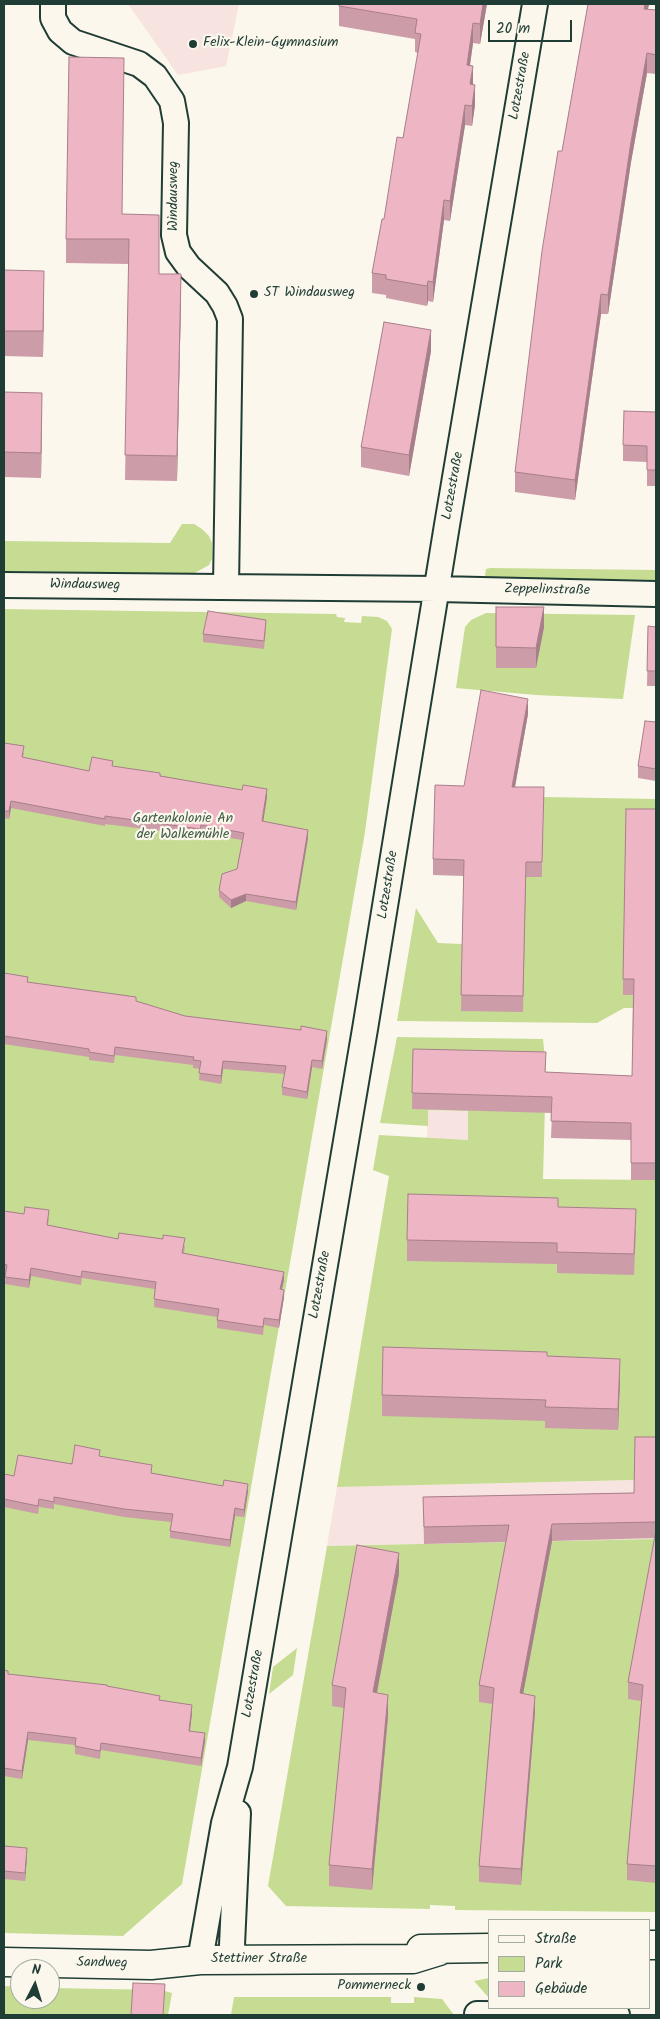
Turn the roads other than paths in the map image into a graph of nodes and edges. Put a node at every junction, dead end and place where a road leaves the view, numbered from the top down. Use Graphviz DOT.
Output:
graph roads {
  1 [pos="53,4"];
  2 [pos="535,4"];
  3 [pos="4,585"];
  4 [pos="226,587"];
  5 [pos="438,589"];
  6 [pos="656,594"];
  7 [pos="240,1767"];
  8 [pos="488,1948"];
  9 [pos="234,1952"];
  10 [pos="200,1960"];
  11 [pos="4,1962"];
  12 [pos="476,2014"];
  13 [pos="617,2015"];
  1 -- 4 [label="street, Windausweg"];
  2 -- 5 [label="street, Lotzestraße"];
  3 -- 4 [label="street, Windausweg"];
  4 -- 5 [label="street, Windausweg"];
  5 -- 6 [label="street, Zeppelinstraße"];
  5 -- 7 [label="street, Lotzestraße"];
  7 -- 9 [label="street, Lotzestraße"];
  7 -- 10 [label="street, Lotzestraße"];
  8 -- 9 [label="street, Stettiner Straße"];
  9 -- 10 [label="street, Stettiner Straße"];
  10 -- 11 [label="street, Sandweg"];
  12 -- 13 [label="street"];
}
